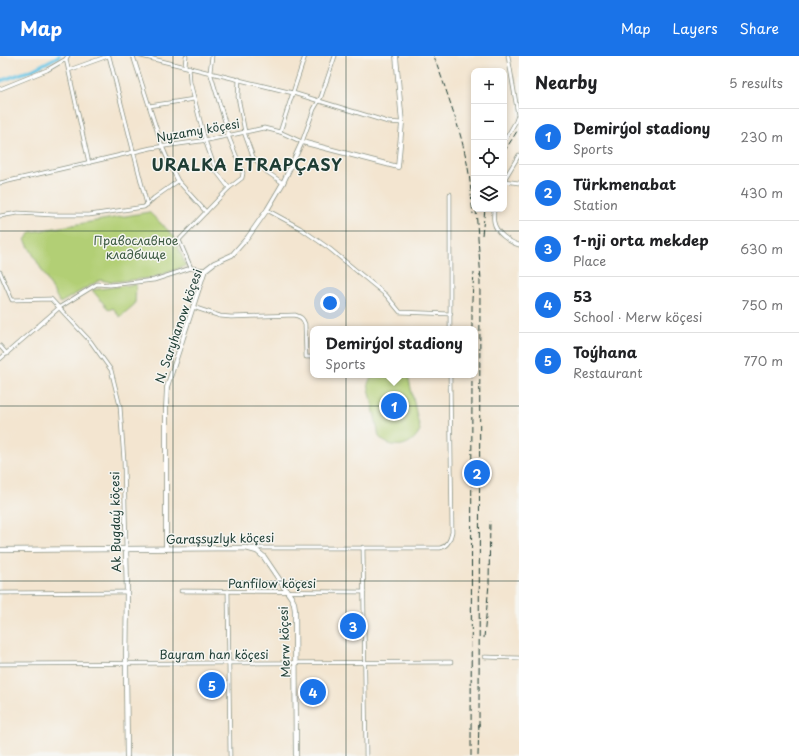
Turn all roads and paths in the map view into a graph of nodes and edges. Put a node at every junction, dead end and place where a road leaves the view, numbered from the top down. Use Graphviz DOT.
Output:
graph roads {
  1 [pos="108,56"];
  2 [pos="133,56"];
  3 [pos="141,56"];
  4 [pos="186,56"];
  5 [pos="212,56"];
  6 [pos="300,56"];
  7 [pos="335,56"];
  8 [pos="396,56"];
  9 [pos="508,56"];
  10 [pos="305,57"];
  11 [pos="67,58"];
  12 [pos="187,67"];
  13 [pos="69,70"];
  14 [pos="210,72"];
  15 [pos="239,79"];
  16 [pos="0,89"];
  17 [pos="293,93"];
  18 [pos="194,99"];
  19 [pos="319,100"];
  20 [pos="149,106"];
  21 [pos="402,123"];
  22 [pos="244,132"];
  23 [pos="280,132"];
  24 [pos="228,135"];
  25 [pos="205,140"];
  26 [pos="505,140"];
  27 [pos="302,142"];
  28 [pos="162,146"];
  29 [pos="133,152"];
  30 [pos="519,156"];
  31 [pos="89,162"];
  32 [pos="507,176"];
  33 [pos="178,181"];
  34 [pos="507,181"];
  35 [pos="0,183"];
  36 [pos="283,183"];
  37 [pos="519,183"];
  38 [pos="230,188"];
  39 [pos="450,194"];
  40 [pos="147,205"];
  41 [pos="266,210"];
  42 [pos="206,212"];
  43 [pos="494,212"];
  44 [pos="0,216"];
  45 [pos="519,245"];
  46 [pos="191,268"];
  47 [pos="206,270"];
  48 [pos="0,272"];
  49 [pos="60,307"];
  50 [pos="193,307"];
  51 [pos="451,314"];
  52 [pos="450,326"];
  53 [pos="0,346"];
  54 [pos="7,354"];
  55 [pos="310,357"];
  56 [pos="0,359"];
  57 [pos="450,378"];
  58 [pos="363,547"];
  59 [pos="246,548"];
  60 [pos="126,549"];
  61 [pos="166,549"];
  62 [pos="0,550"];
  63 [pos="181,591"];
  64 [pos="228,591"];
  65 [pos="127,592"];
  66 [pos="287,592"];
  67 [pos="364,592"];
  68 [pos="0,593"];
  69 [pos="485,657"];
  70 [pos="519,658"];
  71 [pos="229,662"];
  72 [pos="365,662"];
  73 [pos="451,662"];
  74 [pos="126,663"];
  75 [pos="295,663"];
  76 [pos="0,664"];
  77 [pos="127,756"];
  78 [pos="230,756"];
  79 [pos="296,756"];
  80 [pos="366,756"];
  1 -- 13 [label="street"];
  1 -- 29 [label="street"];
  2 -- 20 [label="street"];
  3 -- 12 [label="street"];
  4 -- 12 [label="street"];
  5 -- 14 [label="street"];
  6 -- 10 [label="street"];
  7 -- 19 [label="street, N. Saryhanow köçesi"];
  8 -- 21 [label="main road"];
  9 -- 26 [label="street"];
  10 -- 17 [label="street"];
  11 -- 13 [label="street"];
  11 -- 16 [label="street"];
  12 -- 14 [label="street"];
  12 -- 18 [label="street"];
  13 -- 31 [label="street"];
  14 -- 15 [label="street"];
  14 -- 24 [label="street"];
  15 -- 17 [label="street"];
  15 -- 22 [label="street"];
  17 -- 19 [label="street"];
  17 -- 23 [label="street"];
  18 -- 20 [label="street"];
  18 -- 25 [label="street"];
  19 -- 21 [label="street"];
  19 -- 27 [label="street, N. Saryhanow köçesi"];
  20 -- 28 [label="street"];
  21 -- 27 [label="main road, Nyzamy köçesi"];
  22 -- 23 [label="street, Nyzamy köçesi"];
  22 -- 24 [label="street, Nyzamy köçesi"];
  22 -- 36 [label="street"];
  23 -- 27 [label="street, Nyzamy köçesi"];
  24 -- 25 [label="street, Nyzamy köçesi"];
  24 -- 38 [label="street"];
  25 -- 28 [label="street, Nyzamy köçesi"];
  25 -- 38 [label="street"];
  27 -- 36 [label="main road, N. Saryhanow köçesi"];
  28 -- 29 [label="street, Nyzamy köçesi"];
  28 -- 33 [label="street"];
  29 -- 31 [label="street, Nyzamy köçesi"];
  29 -- 40 [label="street"];
  30 -- 32 [label="street"];
  31 -- 35 [label="street, Nyzamy köçesi"];
  33 -- 40 [label="street"];
  33 -- 42 [label="street"];
  34 -- 37 [label="street"];
  36 -- 41 [label="main road, N. Saryhanow köçesi"];
  38 -- 42 [label="street"];
  39 -- 51 [label="street"];
  40 -- 44 [label="street"];
  41 -- 47 [label="main road, N. Saryhanow köçesi"];
  41 -- 51 [label="street"];
  42 -- 46 [label="street"];
  43 -- 45 [label="street"];
  46 -- 47 [label="street"];
  46 -- 49 [label="street"];
  47 -- 50 [label="main road, N. Saryhanow köçesi"];
  48 -- 49 [label="street"];
  49 -- 54 [label="street"];
  49 -- 60 [label="street, Ak Bugdaý köçesi"];
  50 -- 55 [label="street"];
  50 -- 61 [label="main road, N. Saryhanow köçesi"];
  51 -- 52 [label="street"];
  53 -- 54 [label="street"];
  54 -- 56 [label="street"];
  57 -- 58 [label="street, Garaşsyzlyk köçesi"];
  58 -- 59 [label="street, Garaşsyzlyk köçesi"];
  58 -- 67 [label="street"];
  59 -- 61 [label="main road, Garaşsyzlyk köçesi"];
  59 -- 66 [label="main road, Merw köçesi"];
  60 -- 61 [label="main road, Garaşsyzlyk köçesi"];
  60 -- 62 [label="main road, Garaşsyzlyk köçesi"];
  60 -- 65 [label="main road, Ak Bugdaý köçesi"];
  63 -- 64 [label="street, Panfilow köçesi"];
  64 -- 66 [label="street, Panfilow köçesi"];
  64 -- 71 [label="street"];
  65 -- 68 [label="street"];
  65 -- 74 [label="main road, Ak Bugdaý köçesi"];
  66 -- 67 [label="street, Panfilow köçesi"];
  66 -- 75 [label="main road, Merw köçesi"];
  67 -- 72 [label="street"];
  69 -- 70 [label="street"];
  71 -- 74 [label="street, Bayram han köçesi"];
  71 -- 75 [label="street, Bayram han köçesi"];
  71 -- 78 [label="street"];
  72 -- 73 [label="street, Bayram han köçesi"];
  72 -- 75 [label="street, Bayram han köçesi"];
  72 -- 80 [label="street"];
  74 -- 76 [label="street, Bayram han köçesi"];
  74 -- 77 [label="main road, Ak Bugdaý köçesi"];
  75 -- 79 [label="main road, Merw köçesi"];
}
